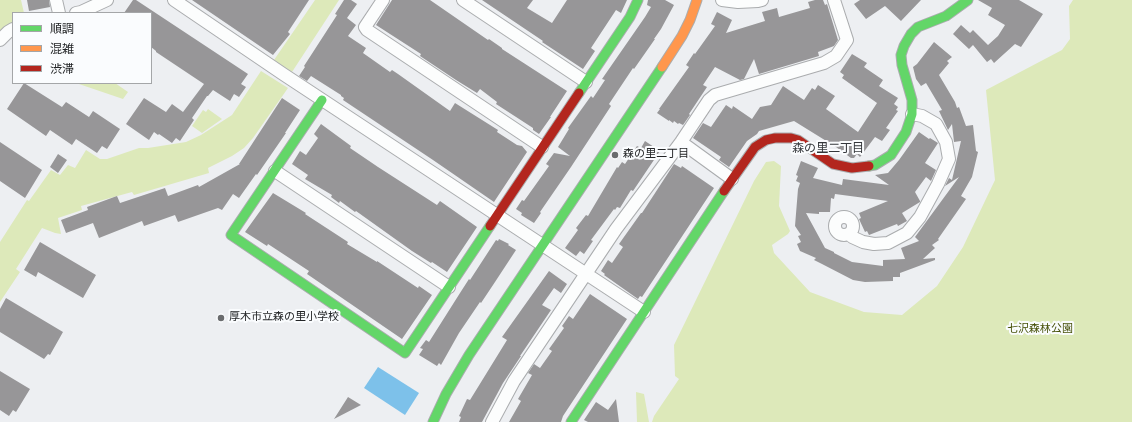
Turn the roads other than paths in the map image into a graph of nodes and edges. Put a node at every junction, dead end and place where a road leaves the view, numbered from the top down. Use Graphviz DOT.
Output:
graph roads {
  1 [pos="56,0"];
  2 [pos="107,0"];
  3 [pos="174,0"];
  4 [pos="383,0"];
  5 [pos="463,0"];
  6 [pos="638,0"];
  7 [pos="697,0"];
  8 [pos="722,0"];
  9 [pos="762,0"];
  10 [pos="834,0"];
  11 [pos="968,0"];
  12 [pos="60,12"];
  13 [pos="81,12"];
  14 [pos="12,30"];
  15 [pos="0,40"];
  16 [pos="586,82"];
  17 [pos="322,100"];
  18 [pos="912,114"];
  19 [pos="681,142"];
  20 [pos="542,147"];
  21 [pos="276,171"];
  22 [pos="732,179"];
  23 [pos="841,213"];
  24 [pos="498,215"];
  25 [pos="543,245"];
  26 [pos="586,274"];
  27 [pos="449,287"];
  28 [pos="644,312"];
  29 [pos="433,422"];
  30 [pos="492,422"];
  31 [pos="571,422"];
  1 -- 12 [label="street"];
  2 -- 13 [label="street"];
  3 -- 17 [label="street"];
  4 -- 20 [label="street"];
  5 -- 16 [label="street"];
  6 -- 16 [label="street"];
  7 -- 25 [label="street"];
  8 -- 9 [label="street"];
  10 -- 19 [label="street"];
  11 -- 18 [label="street"];
  14 -- 15 [label="street"];
  16 -- 20 [label="street"];
  17 -- 21 [label="street"];
  17 -- 24 [label="street"];
  18 -- 22 [label="street"];
  18 -- 23 [label="street"];
  19 -- 22 [label="street"];
  19 -- 26 [label="street"];
  20 -- 24 [label="street"];
  21 -- 27 [label="street"];
  21 -- 27 [label="street"];
  22 -- 28 [label="street"];
  24 -- 25 [label="street"];
  24 -- 27 [label="street"];
  25 -- 26 [label="street"];
  25 -- 29 [label="street"];
  26 -- 28 [label="street"];
  26 -- 30 [label="street"];
  28 -- 31 [label="street"];
}
